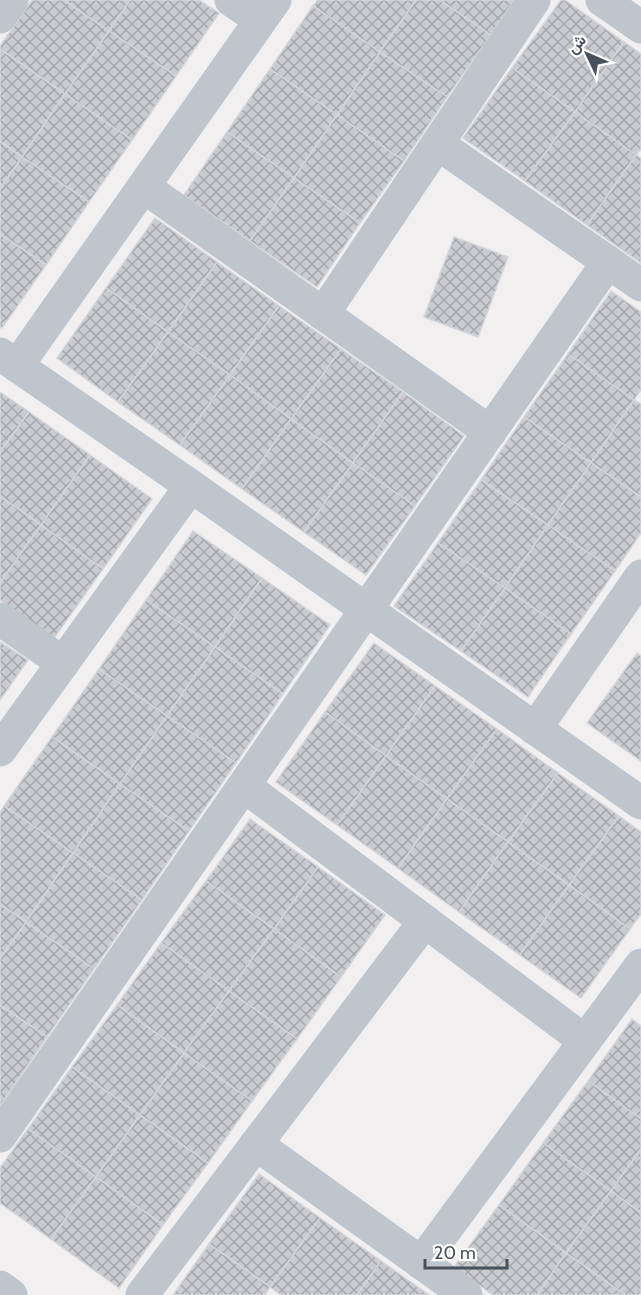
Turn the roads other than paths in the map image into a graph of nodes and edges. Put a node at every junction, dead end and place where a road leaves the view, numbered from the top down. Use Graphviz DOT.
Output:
graph roads {
  1 [pos="12,0"];
  2 [pos="231,0"];
  3 [pos="534,0"];
  4 [pos="602,0"];
  5 [pos="267,10"];
  6 [pos="0,17"];
  7 [pos="641,27"];
  8 [pos="438,144"];
  9 [pos="144,187"];
  10 [pos="608,262"];
  11 [pos="641,285"];
  12 [pos="323,314"];
  13 [pos="9,360"];
  14 [pos="490,432"];
  15 [pos="191,486"];
  16 [pos="641,576"];
  17 [pos="366,610"];
  18 [pos="0,619"];
  19 [pos="63,663"];
  20 [pos="535,729"];
  21 [pos="0,750"];
  22 [pos="244,786"];
  23 [pos="641,803"];
  24 [pos="424,921"];
  25 [pos="641,965"];
  26 [pos="585,1041"];
  27 [pos="0,1136"];
  28 [pos="256,1144"];
  29 [pos="422,1263"];
  30 [pos="0,1287"];
  31 [pos="11,1295"];
  32 [pos="142,1295"];
  33 [pos="466,1295"];
  1 -- 6 [label="street"];
  2 -- 5 [label="street"];
  3 -- 8 [label="street"];
  4 -- 7 [label="street"];
  5 -- 9 [label="street"];
  8 -- 10 [label="street"];
  8 -- 12 [label="street"];
  9 -- 12 [label="street"];
  9 -- 13 [label="street"];
  10 -- 11 [label="street"];
  10 -- 14 [label="street"];
  12 -- 14 [label="street"];
  13 -- 15 [label="street"];
  14 -- 17 [label="street"];
  15 -- 17 [label="street"];
  15 -- 19 [label="street"];
  16 -- 20 [label="street"];
  17 -- 20 [label="street"];
  17 -- 22 [label="street"];
  18 -- 19 [label="street"];
  19 -- 21 [label="street"];
  20 -- 23 [label="street"];
  22 -- 24 [label="street"];
  22 -- 27 [label="street"];
  24 -- 26 [label="street"];
  24 -- 28 [label="street"];
  25 -- 26 [label="street"];
  26 -- 29 [label="street"];
  28 -- 29 [label="street"];
  28 -- 32 [label="street"];
  29 -- 33 [label="street"];
  30 -- 31 [label="street"];
}
